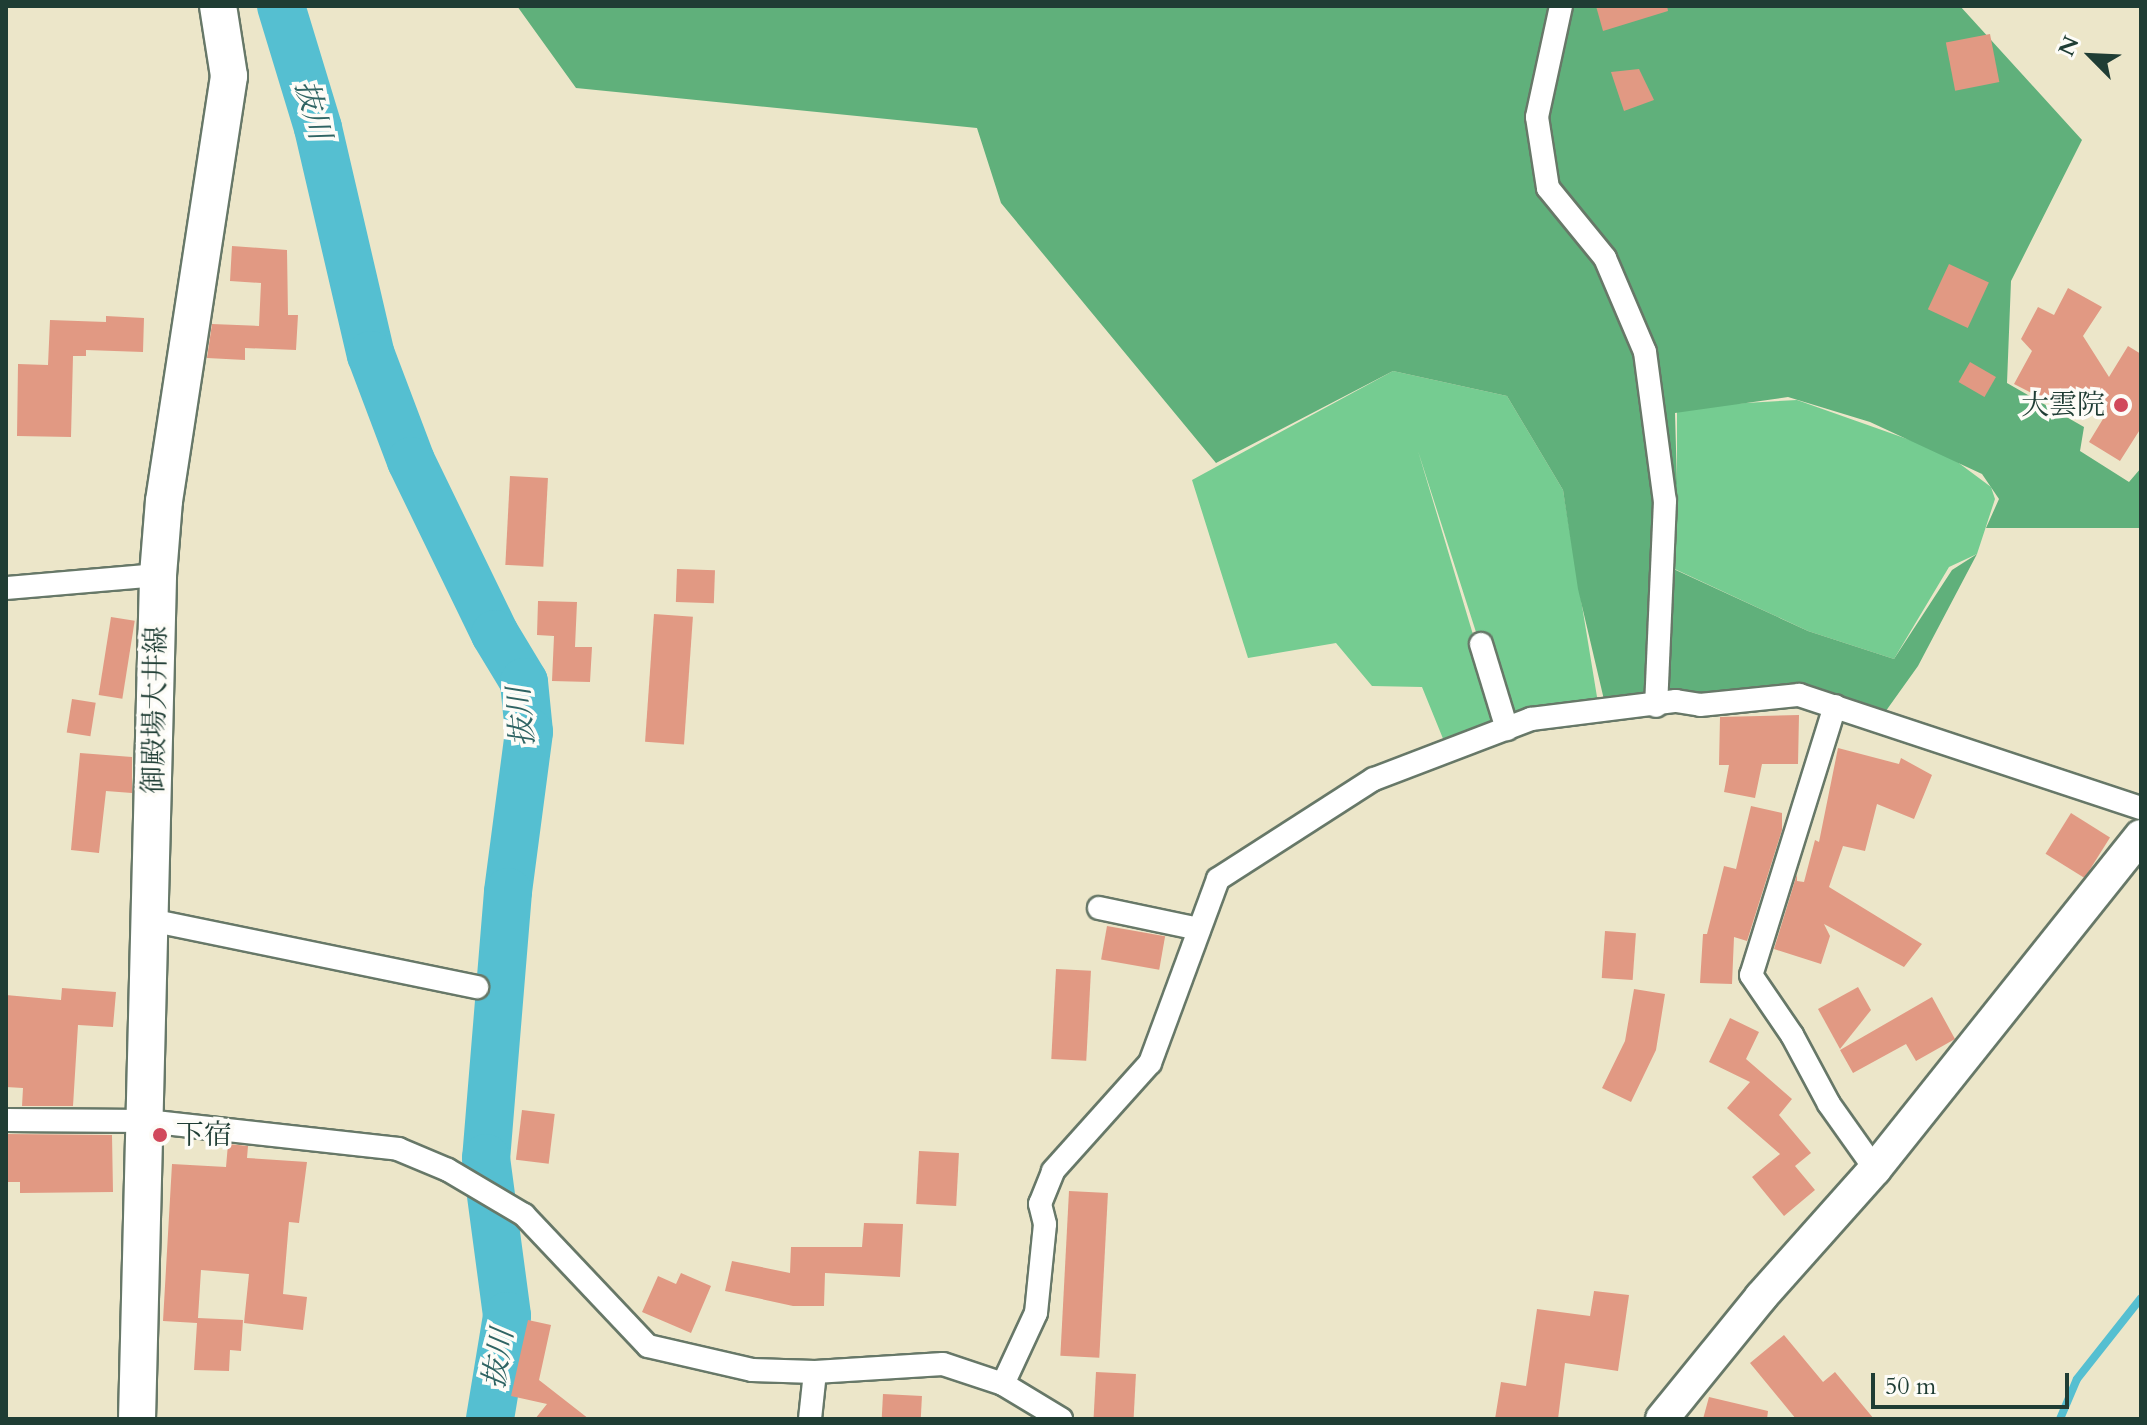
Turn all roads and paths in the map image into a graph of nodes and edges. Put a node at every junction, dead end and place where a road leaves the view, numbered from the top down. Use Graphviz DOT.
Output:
graph roads {
  1 [pos="218,6"];
  2 [pos="1561,6"];
  3 [pos="158,575"];
  4 [pos="6,588"];
  5 [pos="1481,644"];
  6 [pos="1656,706"];
  7 [pos="1835,706"];
  8 [pos="1507,729"];
  9 [pos="2141,808"];
  10 [pos="2141,836"];
  11 [pos="1099,908"];
  12 [pos="150,920"];
  13 [pos="1199,929"];
  14 [pos="477,987"];
  15 [pos="6,1120"];
  16 [pos="146,1121"];
  17 [pos="1875,1169"];
  18 [pos="815,1372"];
  19 [pos="1003,1384"];
  20 [pos="137,1419"];
  21 [pos="810,1419"];
  22 [pos="1061,1419"];
  23 [pos="1662,1419"];
  1 -- 3 [label="main road, 御殿場大井線"];
  2 -- 6 [label="street"];
  3 -- 4 [label="street"];
  3 -- 12 [label="main road, 御殿場大井線"];
  5 -- 8 [label="street"];
  6 -- 7 [label="street"];
  6 -- 8 [label="street"];
  7 -- 9 [label="street"];
  7 -- 17 [label="street"];
  8 -- 13 [label="street"];
  10 -- 17 [label="street"];
  11 -- 13 [label="street"];
  12 -- 14 [label="street"];
  12 -- 16 [label="main road, 御殿場大井線"];
  13 -- 19 [label="street"];
  15 -- 16 [label="street"];
  16 -- 18 [label="street"];
  16 -- 20 [label="main road, 御殿場大井線"];
  17 -- 23 [label="street"];
  18 -- 19 [label="street"];
  18 -- 21 [label="street"];
  19 -- 22 [label="street"];
}
